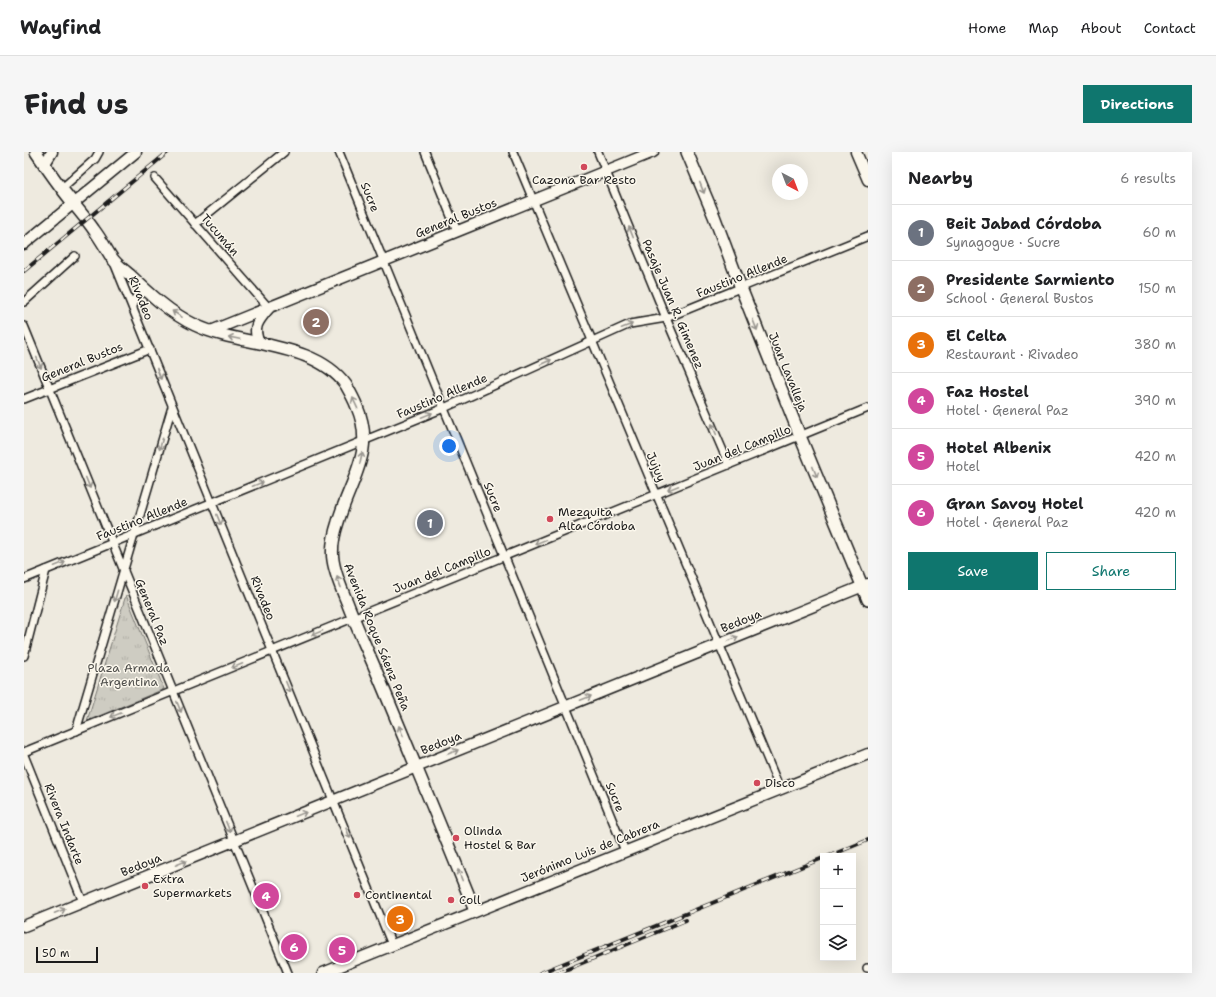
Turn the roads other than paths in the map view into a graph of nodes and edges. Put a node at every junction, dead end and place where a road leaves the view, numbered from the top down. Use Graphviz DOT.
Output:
graph roads {
  1 [pos="36,152"];
  2 [pos="52,152"];
  3 [pos="99,152"];
  4 [pos="136,152"];
  5 [pos="284,152"];
  6 [pos="339,152"];
  7 [pos="425,152"];
  8 [pos="513,152"];
  9 [pos="598,152"];
  10 [pos="653,152"];
  11 [pos="688,152"];
  12 [pos="856,152"];
  13 [pos="44,164"];
  14 [pos="606,171"];
  15 [pos="155,178"];
  16 [pos="868,180"];
  17 [pos="61,189"];
  18 [pos="533,201"];
  19 [pos="73,203"];
  20 [pos="195,224"];
  21 [pos="457,232"];
  22 [pos="868,236"];
  23 [pos="24,244"];
  24 [pos="75,256"];
  25 [pos="113,260"];
  26 [pos="384,261"];
  27 [pos="741,288"];
  28 [pos="148,292"];
  29 [pos="24,302"];
  30 [pos="133,308"];
  31 [pos="269,308"];
  32 [pos="666,318"];
  33 [pos="24,326"];
  34 [pos="211,331"];
  35 [pos="591,341"];
  36 [pos="259,343"];
  37 [pos="150,349"];
  38 [pos="49,389"];
  39 [pos="24,399"];
  40 [pos="172,407"];
  41 [pos="444,408"];
  42 [pos="868,408"];
  43 [pos="800,436"];
  44 [pos="365,440"];
  45 [pos="729,465"];
  46 [pos="656,495"];
  47 [pos="212,503"];
  48 [pos="135,534"];
  49 [pos="112,543"];
  50 [pos="505,556"];
  51 [pos="46,570"];
  52 [pos="124,571"];
  53 [pos="24,579"];
  54 [pos="865,585"];
  55 [pos="868,600"];
  56 [pos="353,618"];
  57 [pos="719,644"];
  58 [pos="273,651"];
  59 [pos="24,656"];
  60 [pos="173,692"];
  61 [pos="567,706"];
  62 [pos="76,731"];
  63 [pos="24,754"];
  64 [pos="868,754"];
  65 [pos="417,767"];
  66 [pos="780,790"];
  67 [pos="334,800"];
  68 [pos="234,841"];
  69 [pos="625,851"];
  70 [pos="83,902"];
  71 [pos="475,911"];
  72 [pos="24,926"];
  73 [pos="392,945"];
  74 [pos="288,973"];
  75 [pos="323,973"];
  1 -- 13 [label="main road, Avenida Roque Sáenz Peña"];
  2 -- 13 [label="main road"];
  3 -- 17 [label="street"];
  4 -- 19 [label="main road"];
  5 -- 20 [label="street"];
  6 -- 26 [label="street, Sucre"];
  7 -- 21 [label="street"];
  8 -- 18 [label="street, Jujuy"];
  9 -- 14 [label="street, Pasaje Juan R. Gimenez"];
  10 -- 14 [label="main road, General Bustos"];
  11 -- 27 [label="main road, Juan Lavalleja, one-way"];
  12 -- 16 [label="main road"];
  13 -- 17 [label="main road, Avenida Roque Sáenz Peña"];
  14 -- 18 [label="main road, General Bustos"];
  32 -- 14 [label="street, Pasaje Juan R. Gimenez, one-way"];
  15 -- 20 [label="street, Tucumán"];
  17 -- 19 [label="main road, Avenida Roque Sáenz Peña"];
  18 -- 21 [label="main road, General Bustos"];
  18 -- 35 [label="street, Jujuy"];
  19 -- 23 [label="main road"];
  19 -- 25 [label="main road, Avenida Roque Sáenz Peña"];
  20 -- 31 [label="street, Tucumán"];
  21 -- 26 [label="main road, General Bustos"];
  22 -- 27 [label="street, Faustino Allende"];
  24 -- 29 [label="street"];
  25 -- 28 [label="main road, Avenida Roque Sáenz Peña"];
  25 -- 30 [label="street, Rivadeo"];
  26 -- 31 [label="main road, General Bustos"];
  26 -- 41 [label="street, Sucre"];
  27 -- 32 [label="street, Faustino Allende"];
  27 -- 43 [label="main road, Juan Lavalleja, one-way"];
  28 -- 30 [label="street"];
  34 -- 28 [label="main road, Avenida Roque Sáenz Peña, one-way"];
  30 -- 37 [label="street, Rivadeo"];
  31 -- 34 [label="main road, General Bustos"];
  31 -- 36 [label="main road"];
  35 -- 32 [label="street, Faustino Allende, one-way"];
  45 -- 32 [label="street, Pasaje Juan R. Gimenez, one-way"];
  33 -- 38 [label="street, General Paz, one-way"];
  36 -- 34 [label="main road, Avenida Roque Sáenz Peña, one-way"];
  41 -- 35 [label="street, Faustino Allende, one-way"];
  35 -- 46 [label="street, Jujuy"];
  44 -- 36 [label="main road, Avenida Roque Sáenz Peña, one-way"];
  37 -- 38 [label="street, General Bustos"];
  37 -- 40 [label="street, Rivadeo, one-way"];
  38 -- 39 [label="street, General Bustos"];
  38 -- 49 [label="street, General Paz, one-way"];
  40 -- 47 [label="street, Rivadeo"];
  40 -- 48 [label="street, one-way"];
  44 -- 41 [label="street, Faustino Allende, one-way"];
  41 -- 50 [label="street, Sucre"];
  42 -- 43 [label="street, Juan del Campillo"];
  43 -- 45 [label="street, Juan del Campillo"];
  43 -- 54 [label="main road, Juan Lavalleja, one-way"];
  47 -- 44 [label="street, Faustino Allende, one-way"];
  56 -- 44 [label="main road, Avenida Roque Sáenz Peña, one-way"];
  45 -- 46 [label="street, Juan del Campillo, one-way"];
  46 -- 50 [label="street, Juan del Campillo, one-way"];
  46 -- 57 [label="street, Jujuy"];
  47 -- 48 [label="street, Faustino Allende"];
  47 -- 58 [label="street, Rivadeo, one-way"];
  48 -- 49 [label="street, Faustino Allende"];
  48 -- 52 [label="street"];
  51 -- 49 [label="street, Faustino Allende, one-way"];
  49 -- 52 [label="street, General Paz"];
  50 -- 56 [label="street, Juan del Campillo"];
  50 -- 61 [label="street, Sucre"];
  51 -- 53 [label="street, Faustino Allende"];
  51 -- 59 [label="street"];
  52 -- 60 [label="street, General Paz"];
  52 -- 62 [label="street, one-way"];
  54 -- 55 [label="main road, Juan Lavalleja"];
  57 -- 54 [label="main road, Bedoya, one-way"];
  56 -- 58 [label="street, Juan del Campillo, one-way"];
  65 -- 56 [label="main road, Avenida Roque Sáenz Peña, one-way"];
  61 -- 57 [label="main road, Bedoya, one-way"];
  57 -- 66 [label="street, Jujuy"];
  58 -- 60 [label="street, Juan del Campillo, one-way"];
  58 -- 67 [label="street, Rivadeo, one-way"];
  60 -- 62 [label="street, Juan del Campillo, one-way"];
  60 -- 68 [label="street, General Paz, one-way"];
  65 -- 61 [label="main road, Bedoya, one-way"];
  61 -- 69 [label="street, Sucre"];
  62 -- 63 [label="street, Juan del Campillo"];
  63 -- 70 [label="street, Rivera Indarte"];
  64 -- 66 [label="main road, Jerónimo Luis de Cabrera"];
  65 -- 67 [label="main road, Bedoya"];
  71 -- 65 [label="main road, Avenida Roque Sáenz Peña, one-way"];
  66 -- 69 [label="main road, Jerónimo Luis de Cabrera"];
  68 -- 67 [label="main road, Bedoya, one-way"];
  67 -- 73 [label="street, Rivadeo, one-way"];
  70 -- 68 [label="main road, Bedoya, one-way"];
  68 -- 74 [label="street, General Paz"];
  69 -- 71 [label="main road, Jerónimo Luis de Cabrera"];
  72 -- 70 [label="main road, Bedoya, one-way"];
  71 -- 73 [label="main road, Jerónimo Luis de Cabrera"];
  73 -- 75 [label="main road, Jerónimo Luis de Cabrera"];
}
